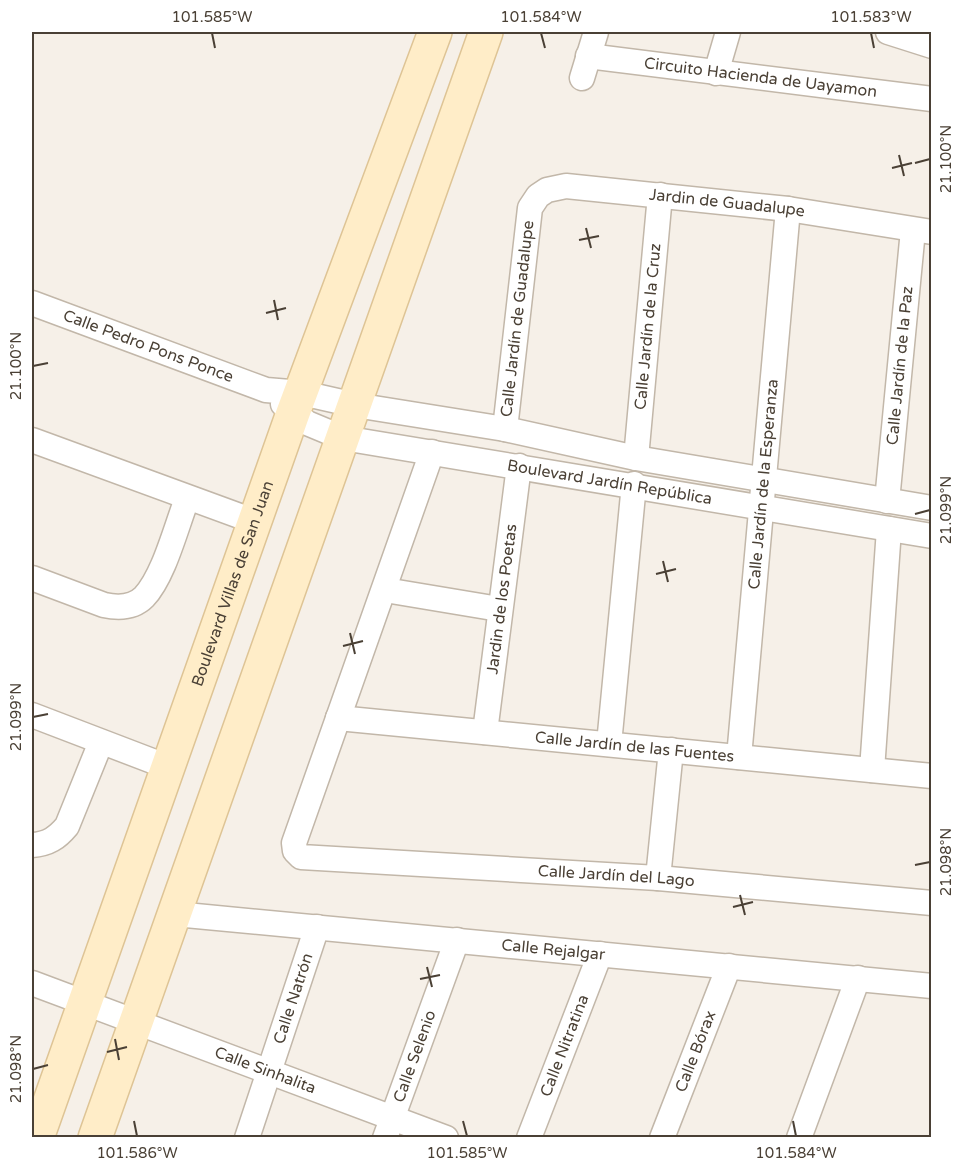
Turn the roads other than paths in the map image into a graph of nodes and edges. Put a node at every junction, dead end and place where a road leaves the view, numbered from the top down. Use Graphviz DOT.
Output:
graph roads {
  1 [pos="435,32"];
  2 [pos="486,32"];
  3 [pos="597,32"];
  4 [pos="728,32"];
  5 [pos="888,32"];
  6 [pos="932,46"];
  7 [pos="716,73"];
  8 [pos="932,99"];
  9 [pos="660,195"];
  10 [pos="530,208"];
  11 [pos="788,209"];
  12 [pos="922,231"];
  13 [pos="32,303"];
  14 [pos="298,403"];
  15 [pos="355,405"];
  16 [pos="505,429"];
  17 [pos="343,438"];
  18 [pos="32,440"];
  19 [pos="432,452"];
  20 [pos="636,458"];
  21 [pos="519,466"];
  22 [pos="765,480"];
  23 [pos="634,484"];
  24 [pos="187,499"];
  25 [pos="888,501"];
  26 [pos="763,507"];
  27 [pos="932,508"];
  28 [pos="256,522"];
  29 [pos="889,529"];
  30 [pos="932,536"];
  31 [pos="32,578"];
  32 [pos="385,590"];
  33 [pos="499,609"];
  34 [pos="32,715"];
  35 [pos="338,718"];
  36 [pos="485,732"];
  37 [pos="101,742"];
  38 [pos="609,744"];
  39 [pos="671,750"];
  40 [pos="739,757"];
  41 [pos="168,767"];
  42 [pos="872,770"];
  43 [pos="932,776"];
  44 [pos="32,845"];
  45 [pos="658,878"];
  46 [pos="932,903"];
  47 [pos="175,914"];
  48 [pos="317,927"];
  49 [pos="457,940"];
  50 [pos="600,954"];
  51 [pos="729,966"];
  52 [pos="858,978"];
  53 [pos="32,983"];
  54 [pos="932,986"];
  55 [pos="85,1002"];
  56 [pos="135,1023"];
  57 [pos="271,1072"];
  58 [pos="37,1128"];
  59 [pos="389,1128"];
  60 [pos="95,1137"];
  61 [pos="247,1137"];
  62 [pos="446,1137"];
  63 [pos="529,1137"];
  64 [pos="662,1137"];
  65 [pos="799,1137"];
  1 -- 14 [label="street, Boulevard Villas de San Juan"];
  2 -- 15 [label="street"];
  3 -- 7 [label="street, Circuito Hacienda de Uayamon"];
  4 -- 7 [label="street"];
  5 -- 6 [label="street"];
  7 -- 8 [label="street, Circuito Hacienda de Uayamon"];
  9 -- 10 [label="street, Jardin de Guadalupe"];
  9 -- 11 [label="street, Jardin de Guadalupe"];
  9 -- 20 [label="street, Calle Jardín de la Cruz"];
  10 -- 16 [label="street, Calle Jardín de Guadalupe"];
  11 -- 12 [label="street, Jardin de Guadalupe"];
  11 -- 22 [label="street, Calle Jardín de la Esperanza"];
  12 -- 25 [label="street, Calle Jardín de la Paz"];
  13 -- 14 [label="street, Calle Pedro Pons Ponce"];
  14 -- 15 [label="street, Boulevard Jardín República"];
  14 -- 17 [label="street, Boulevard Jardín República"];
  14 -- 28 [label="street, Boulevard Villas de San Juan"];
  15 -- 16 [label="street, Boulevard Jardín República"];
  15 -- 17 [label="street"];
  16 -- 20 [label="street, Boulevard Jardín República"];
  17 -- 19 [label="street, Boulevard Jardín República"];
  17 -- 47 [label="street"];
  18 -- 24 [label="street"];
  19 -- 21 [label="street, Boulevard Jardín República"];
  19 -- 32 [label="street"];
  20 -- 22 [label="street, Boulevard Jardín República"];
  21 -- 23 [label="street, Boulevard Jardín República"];
  21 -- 33 [label="street, Jardin de los Poetas"];
  22 -- 25 [label="street, Boulevard Jardín República"];
  22 -- 26 [label="street, Calle Jardín de la Esperanza"];
  23 -- 26 [label="street, Boulevard Jardín República"];
  23 -- 38 [label="street"];
  24 -- 28 [label="street"];
  24 -- 31 [label="street"];
  25 -- 27 [label="street, Boulevard Jardín República"];
  26 -- 29 [label="street, Boulevard Jardín República"];
  26 -- 40 [label="street, Calle Jardín de la Esperanza"];
  28 -- 41 [label="street, Boulevard Villas de San Juan"];
  29 -- 30 [label="street, Boulevard Jardín República"];
  29 -- 42 [label="street"];
  32 -- 33 [label="street"];
  32 -- 35 [label="street"];
  33 -- 36 [label="street, Jardin de los Poetas"];
  34 -- 37 [label="street"];
  35 -- 36 [label="street, Calle Jardín de las Fuentes"];
  35 -- 45 [label="street, Calle Jardín del Lago"];
  36 -- 38 [label="street, Calle Jardín de las Fuentes"];
  37 -- 41 [label="street"];
  37 -- 44 [label="street"];
  38 -- 39 [label="street, Calle Jardín de las Fuentes"];
  39 -- 40 [label="street, Calle Jardín de las Fuentes"];
  39 -- 45 [label="street"];
  40 -- 42 [label="street, Calle Jardín de las Fuentes"];
  41 -- 55 [label="street, Boulevard Villas de San Juan"];
  42 -- 43 [label="street, Calle Jardín de las Fuentes"];
  45 -- 46 [label="street, Calle Jardín del Lago"];
  47 -- 48 [label="street, Calle Rejalgar"];
  47 -- 56 [label="street"];
  48 -- 49 [label="street, Calle Rejalgar"];
  48 -- 57 [label="street, Calle Natrón"];
  49 -- 50 [label="street, Calle Rejalgar"];
  49 -- 59 [label="street, Calle Selenio"];
  50 -- 51 [label="street, Calle Rejalgar"];
  50 -- 63 [label="street, Calle Nitratina"];
  51 -- 52 [label="street, Calle Rejalgar"];
  51 -- 64 [label="street, Calle Bórax"];
  52 -- 54 [label="street, Calle Rejalgar"];
  52 -- 65 [label="street"];
  53 -- 55 [label="street, Calle Sinhalita"];
  55 -- 56 [label="street, Calle Sinhalita"];
  55 -- 58 [label="street, Boulevard Villas de San Juan"];
  56 -- 57 [label="street, Calle Sinhalita"];
  56 -- 60 [label="street"];
  57 -- 59 [label="street, Calle Sinhalita"];
  57 -- 61 [label="street, Calle Natrón"];
  59 -- 62 [label="street, Calle Sinhalita"];
}
